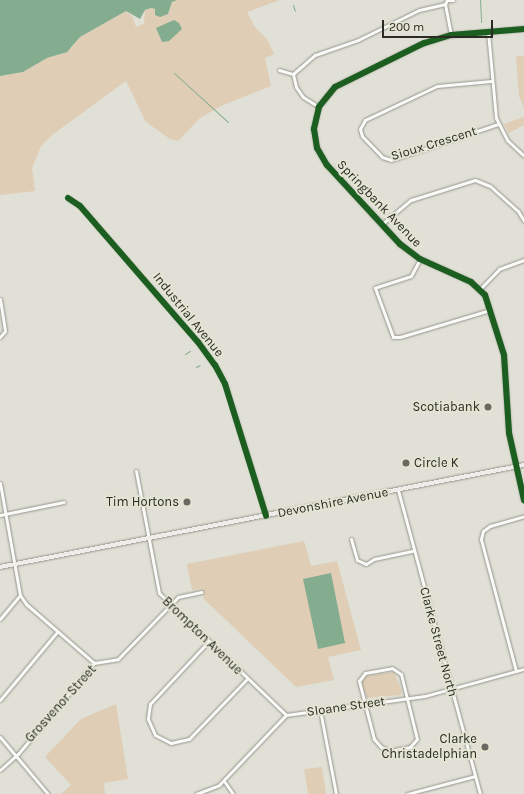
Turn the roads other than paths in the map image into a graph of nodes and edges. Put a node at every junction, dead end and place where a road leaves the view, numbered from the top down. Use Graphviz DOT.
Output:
graph roads {
  1 [pos="453,0"];
  2 [pos="447,1"];
  3 [pos="524,30"];
  4 [pos="488,32"];
  5 [pos="451,35"];
  6 [pos="279,70"];
  7 [pos="293,74"];
  8 [pos="491,81"];
  9 [pos="319,107"];
  10 [pos="498,124"];
  11 [pos="524,156"];
  12 [pos="68,198"];
  13 [pos="524,221"];
  14 [pos="382,224"];
  15 [pos="420,259"];
  16 [pos="524,260"];
  17 [pos="480,289"];
  18 [pos="0,299"];
  19 [pos="490,310"];
  20 [pos="0,337"];
  21 [pos="524,465"];
  22 [pos="516,466"];
  23 [pos="136,471"];
  24 [pos="0,483"];
  25 [pos="398,490"];
  26 [pos="524,500"];
  27 [pos="64,502"];
  28 [pos="6,514"];
  29 [pos="0,515"];
  30 [pos="266,516"];
  31 [pos="524,516"];
  32 [pos="351,539"];
  33 [pos="147,540"];
  34 [pos="413,551"];
  35 [pos="15,564"];
  36 [pos="0,567"];
  37 [pos="201,592"];
  38 [pos="20,595"];
  39 [pos="169,605"];
  40 [pos="0,618"];
  41 [pos="57,632"];
  42 [pos="208,642"];
  43 [pos="94,663"];
  44 [pos="524,669"];
  45 [pos="516,671"];
  46 [pos="247,679"];
  47 [pos="451,689"];
  48 [pos="407,698"];
  49 [pos="0,700"];
  50 [pos="364,704"];
  51 [pos="320,710"];
  52 [pos="286,715"];
  53 [pos="0,737"];
  54 [pos="15,756"];
  55 [pos="0,770"];
  56 [pos="475,776"];
  57 [pos="224,781"];
  58 [pos="47,794"];
  59 [pos="196,794"];
  60 [pos="232,794"];
  61 [pos="336,794"];
  62 [pos="407,794"];
  63 [pos="480,794"];
  1 -- 2 [label="street"];
  2 -- 5 [label="street"];
  2 -- 7 [label="street"];
  3 -- 4 [label="main road, Springbank Avenue"];
  4 -- 5 [label="main road, Springbank Avenue"];
  4 -- 8 [label="street"];
  5 -- 9 [label="main road, Springbank Avenue"];
  6 -- 7 [label="street"];
  7 -- 9 [label="street"];
  8 -- 10 [label="street"];
  8 -- 10 [label="street, Sioux Crescent"];
  9 -- 14 [label="main road, Springbank Avenue"];
  10 -- 11 [label="street"];
  12 -- 30 [label="street, Industrial Avenue"];
  13 -- 14 [label="street"];
  14 -- 15 [label="main road, Springbank Avenue"];
  15 -- 17 [label="main road, Springbank Avenue"];
  15 -- 19 [label="street"];
  16 -- 17 [label="street"];
  17 -- 19 [label="main road"];
  18 -- 20 [label="street"];
  19 -- 22 [label="main road"];
  21 -- 22 [label="main road, Devonshire Avenue"];
  22 -- 25 [label="main road, Devonshire Avenue"];
  22 -- 26 [label="main road"];
  23 -- 33 [label="street, Brompton Avenue"];
  24 -- 28 [label="street"];
  25 -- 30 [label="main road, Devonshire Avenue"];
  25 -- 34 [label="street, Clarke Street North"];
  27 -- 28 [label="street"];
  28 -- 29 [label="street"];
  28 -- 35 [label="street"];
  30 -- 33 [label="main road, Devonshire Avenue"];
  31 -- 45 [label="street"];
  32 -- 34 [label="street"];
  33 -- 35 [label="main road, Devonshire Avenue"];
  33 -- 39 [label="street, Brompton Avenue"];
  34 -- 47 [label="street, Clarke Street North"];
  35 -- 36 [label="main road, Devonshire Avenue"];
  35 -- 38 [label="street"];
  37 -- 39 [label="street, Grosvenor Street"];
  38 -- 40 [label="street"];
  38 -- 41 [label="street"];
  39 -- 42 [label="street, Brompton Avenue"];
  39 -- 43 [label="street, Grosvenor Street"];
  41 -- 43 [label="street"];
  41 -- 49 [label="street"];
  42 -- 46 [label="street, Brompton Avenue"];
  42 -- 46 [label="street"];
  43 -- 54 [label="street, Grosvenor Street"];
  44 -- 45 [label="street, Sloane Street"];
  45 -- 47 [label="street, Sloane Street"];
  46 -- 52 [label="street, Brompton Avenue"];
  47 -- 48 [label="street, Sloane Street"];
  47 -- 56 [label="street, Clarke Street North"];
  48 -- 50 [label="street, Sloane Street"];
  48 -- 50 [label="street"];
  48 -- 50 [label="street"];
  50 -- 51 [label="street, Sloane Street"];
  51 -- 52 [label="street, Sloane Street"];
  51 -- 61 [label="street"];
  52 -- 57 [label="street"];
  53 -- 54 [label="street"];
  54 -- 55 [label="street, Grosvenor Street"];
  54 -- 58 [label="street"];
  56 -- 62 [label="street"];
  56 -- 63 [label="street, Clarke Street North"];
  57 -- 59 [label="street"];
  57 -- 60 [label="street"];
}
